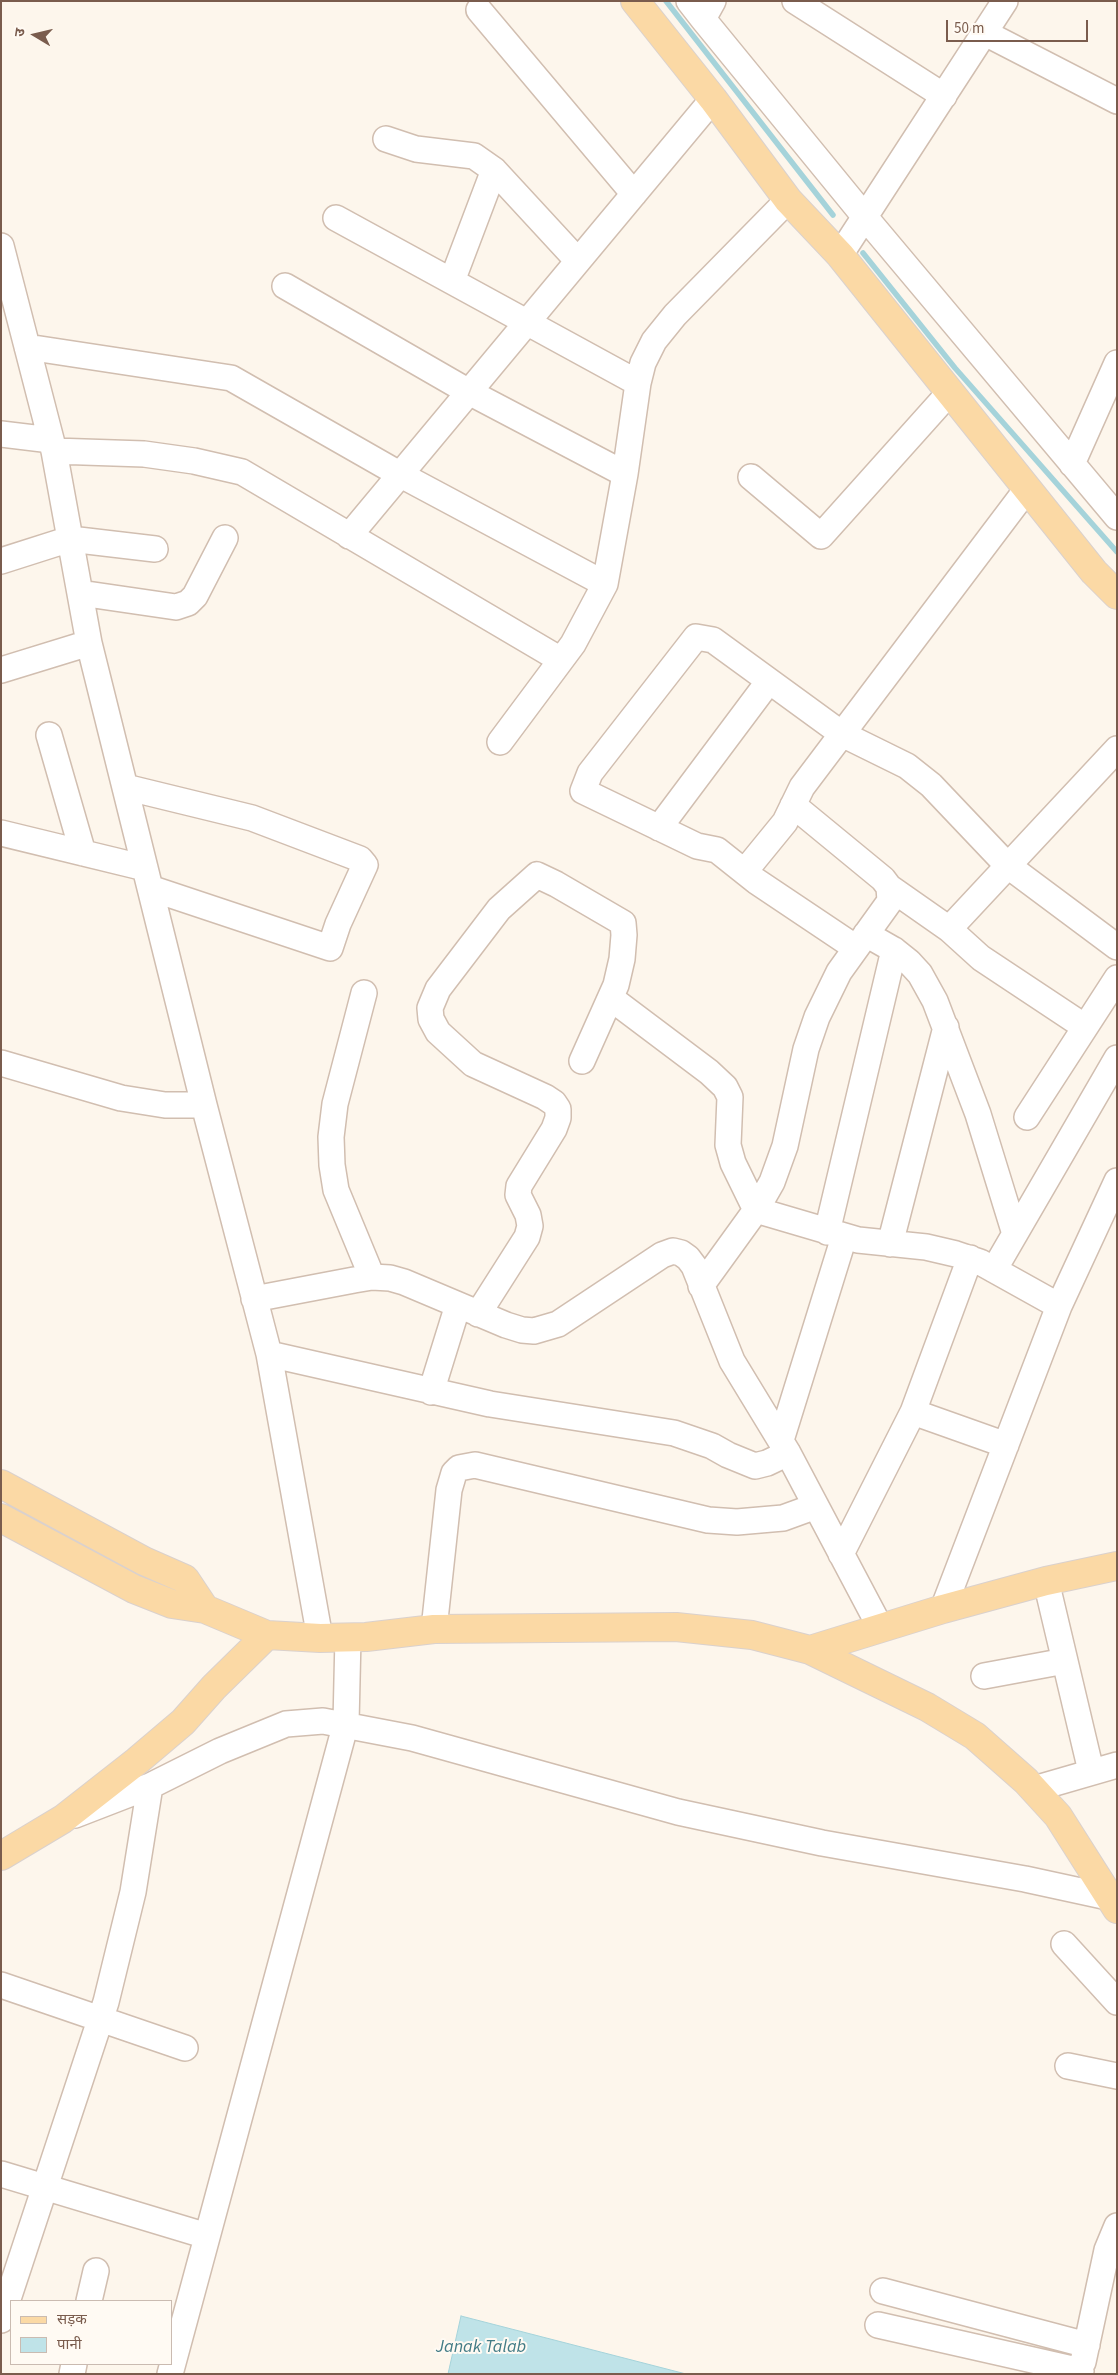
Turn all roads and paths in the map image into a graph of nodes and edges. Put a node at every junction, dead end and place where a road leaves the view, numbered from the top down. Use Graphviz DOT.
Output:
graph roads {
  1 [pos="636,1"];
  2 [pos="795,1"];
  3 [pos="1005,1"];
  4 [pos="701,7"];
  5 [pos="479,10"];
  6 [pos="985,33"];
  7 [pos="944,96"];
  8 [pos="713,99"];
  9 [pos="1117,101"];
  10 [pos="386,139"];
  11 [pos="494,170"];
  12 [pos="634,194"];
  13 [pos="788,200"];
  14 [pos="865,217"];
  15 [pos="336,218"];
  16 [pos="1,246"];
  17 [pos="840,255"];
  18 [pos="578,261"];
  19 [pos="452,281"];
  20 [pos="285,286"];
  21 [pos="527,323"];
  22 [pos="27,347"];
  23 [pos="1117,363"];
  24 [pos="638,383"];
  25 [pos="469,392"];
  26 [pos="950,392"];
  27 [pos="1,434"];
  28 [pos="52,445"];
  29 [pos="1072,464"];
  30 [pos="625,474"];
  31 [pos="401,475"];
  32 [pos="751,477"];
  33 [pos="1027,489"];
  34 [pos="1117,517"];
  35 [pos="349,536"];
  36 [pos="225,538"];
  37 [pos="70,539"];
  38 [pos="155,549"];
  39 [pos="1,561"];
  40 [pos="605,584"];
  41 [pos="80,593"];
  42 [pos="1117,595"];
  43 [pos="89,643"];
  44 [pos="561,660"];
  45 [pos="1,670"];
  46 [pos="769,681"];
  47 [pos="842,734"];
  48 [pos="49,736"];
  49 [pos="500,742"];
  50 [pos="1117,749"];
  51 [pos="125,787"];
  52 [pos="793,805"];
  53 [pos="660,828"];
  54 [pos="1,833"];
  55 [pos="84,853"];
  56 [pos="1007,865"];
  57 [pos="745,871"];
  58 [pos="147,878"];
  59 [pos="889,887"];
  60 [pos="949,929"];
  61 [pos="861,941"];
  62 [pos="1117,947"];
  63 [pos="894,950"];
  64 [pos="1117,978"];
  65 [pos="364,993"];
  66 [pos="612,999"];
  67 [pos="946,1027"];
  68 [pos="1085,1027"];
  69 [pos="1117,1058"];
  70 [pos="582,1061"];
  71 [pos="1,1063"];
  72 [pos="204,1106"];
  73 [pos="1027,1117"];
  74 [pos="1117,1181"];
  75 [pos="756,1210"];
  76 [pos="1015,1234"];
  77 [pos="835,1235"];
  78 [pos="890,1244"];
  79 [pos="970,1258"];
  80 [pos="994,1270"];
  81 [pos="372,1278"];
  82 [pos="701,1286"];
  83 [pos="254,1299"];
  84 [pos="1059,1306"];
  85 [pos="468,1310"];
  86 [pos="269,1354"];
  87 [pos="431,1392"];
  88 [pos="913,1412"];
  89 [pos="1006,1445"];
  90 [pos="785,1446"];
  91 [pos="1,1484"];
  92 [pos="816,1506"];
  93 [pos="1,1518"];
  94 [pos="840,1554"];
  95 [pos="1117,1566"];
  96 [pos="1046,1582"];
  97 [pos="205,1609"];
  98 [pos="943,1609"];
  99 [pos="880,1627"];
  100 [pos="434,1629"];
  101 [pos="267,1635"];
  102 [pos="348,1637"];
  103 [pos="320,1638"];
  104 [pos="810,1650"];
  105 [pos="1065,1661"];
  106 [pos="984,1676"];
  107 [pos="346,1724"];
  108 [pos="1117,1765"];
  109 [pos="1091,1771"];
  110 [pos="150,1786"];
  111 [pos="1034,1789"];
  112 [pos="63,1819"];
  113 [pos="1,1856"];
  114 [pos="1112,1903"];
  115 [pos="1064,1944"];
  116 [pos="1,1985"];
  117 [pos="1117,2002"];
  118 [pos="101,2020"];
  119 [pos="185,2048"];
  120 [pos="1068,2066"];
  121 [pos="1117,2076"];
  122 [pos="1,2174"];
  123 [pos="44,2187"];
  124 [pos="1117,2226"];
  125 [pos="207,2236"];
  126 [pos="96,2271"];
  127 [pos="883,2292"];
  128 [pos="89,2300"];
  129 [pos="1,2320"];
  130 [pos="878,2324"];
  131 [pos="1087,2345"];
  132 [pos="1081,2373"];
  133 [pos="170,2374"];
  1 -- 8 [label="main road"];
  2 -- 7 [label="street"];
  3 -- 6 [label="street"];
  4 -- 14 [label="street"];
  5 -- 12 [label="street"];
  6 -- 7 [label="street"];
  6 -- 9 [label="street"];
  7 -- 14 [label="street"];
  8 -- 12 [label="street"];
  8 -- 13 [label="main road"];
  10 -- 11 [label="street"];
  11 -- 18 [label="street"];
  11 -- 19 [label="street"];
  12 -- 18 [label="street"];
  13 -- 17 [label="main road"];
  13 -- 24 [label="street"];
  14 -- 17 [label="street"];
  14 -- 29 [label="street"];
  15 -- 19 [label="street"];
  16 -- 22 [label="street"];
  17 -- 26 [label="main road"];
  18 -- 21 [label="street"];
  19 -- 21 [label="street"];
  20 -- 25 [label="street"];
  21 -- 24 [label="street"];
  21 -- 25 [label="street"];
  22 -- 28 [label="street"];
  22 -- 31 [label="street"];
  23 -- 29 [label="street"];
  24 -- 30 [label="street"];
  25 -- 30 [label="street"];
  25 -- 31 [label="street"];
  26 -- 32 [label="street"];
  26 -- 33 [label="main road"];
  27 -- 28 [label="street"];
  28 -- 35 [label="street"];
  28 -- 37 [label="street"];
  29 -- 34 [label="street"];
  30 -- 40 [label="street"];
  31 -- 35 [label="street"];
  31 -- 40 [label="street"];
  33 -- 42 [label="main road"];
  33 -- 47 [label="street"];
  35 -- 44 [label="street"];
  36 -- 41 [label="street"];
  37 -- 38 [label="street"];
  37 -- 39 [label="street"];
  37 -- 41 [label="street"];
  40 -- 44 [label="street"];
  41 -- 43 [label="street"];
  43 -- 45 [label="street"];
  43 -- 51 [label="street"];
  44 -- 49 [label="street"];
  46 -- 47 [label="street"];
  46 -- 53 [label="street"];
  46 -- 53 [label="street"];
  47 -- 52 [label="street"];
  47 -- 56 [label="street"];
  48 -- 55 [label="street"];
  50 -- 56 [label="street"];
  51 -- 58 [label="street"];
  51 -- 58 [label="street"];
  52 -- 57 [label="street"];
  52 -- 59 [label="street"];
  53 -- 57 [label="street"];
  54 -- 55 [label="street"];
  55 -- 58 [label="street"];
  56 -- 60 [label="street"];
  56 -- 62 [label="street"];
  57 -- 61 [label="street"];
  58 -- 72 [label="street"];
  59 -- 60 [label="street"];
  59 -- 61 [label="street"];
  60 -- 68 [label="street"];
  61 -- 63 [label="street"];
  61 -- 75 [label="street"];
  63 -- 67 [label="street"];
  63 -- 77 [label="street"];
  64 -- 68 [label="street"];
  65 -- 81 [label="street"];
  66 -- 70 [label="street"];
  66 -- 75 [label="street"];
  66 -- 85 [label="street"];
  67 -- 76 [label="street"];
  67 -- 78 [label="street"];
  68 -- 73 [label="street"];
  69 -- 76 [label="street"];
  71 -- 72 [label="street"];
  72 -- 83 [label="street"];
  74 -- 84 [label="street"];
  75 -- 77 [label="street"];
  75 -- 82 [label="street"];
  76 -- 80 [label="street"];
  77 -- 78 [label="street"];
  77 -- 90 [label="street"];
  78 -- 79 [label="street"];
  79 -- 80 [label="street"];
  79 -- 88 [label="street"];
  80 -- 84 [label="street"];
  81 -- 83 [label="street"];
  81 -- 85 [label="street"];
  82 -- 85 [label="street"];
  82 -- 90 [label="street"];
  83 -- 86 [label="street"];
  84 -- 89 [label="street"];
  85 -- 87 [label="street"];
  86 -- 87 [label="street"];
  86 -- 103 [label="street"];
  87 -- 90 [label="street"];
  88 -- 89 [label="street"];
  88 -- 94 [label="street"];
  89 -- 98 [label="street"];
  90 -- 92 [label="street"];
  91 -- 97 [label="main road"];
  92 -- 94 [label="street"];
  92 -- 100 [label="street"];
  93 -- 97 [label="main road"];
  94 -- 99 [label="street"];
  95 -- 96 [label="main road"];
  96 -- 98 [label="main road"];
  96 -- 105 [label="street"];
  97 -- 101 [label="main road"];
  98 -- 99 [label="main road"];
  99 -- 104 [label="main road"];
  100 -- 102 [label="main road"];
  100 -- 104 [label="main road"];
  101 -- 103 [label="main road"];
  101 -- 112 [label="main road"];
  102 -- 103 [label="main road"];
  102 -- 107 [label="street"];
  104 -- 111 [label="main road"];
  105 -- 106 [label="street"];
  105 -- 109 [label="street"];
  107 -- 110 [label="street"];
  107 -- 114 [label="street"];
  107 -- 125 [label="street"];
  108 -- 109 [label="street"];
  109 -- 111 [label="street"];
  110 -- 112 [label="street"];
  110 -- 118 [label="street"];
  111 -- 114 [label="main road"];
  112 -- 113 [label="main road"];
  115 -- 117 [label="street"];
  116 -- 118 [label="street"];
  118 -- 119 [label="street"];
  118 -- 123 [label="street"];
  120 -- 121 [label="street"];
  122 -- 123 [label="street"];
  123 -- 125 [label="street"];
  123 -- 129 [label="street"];
  124 -- 131 [label="street"];
  125 -- 133 [label="street"];
  126 -- 128 [label="street"];
  127 -- 131 [label="street"];
  130 -- 132 [label="street"];
  131 -- 132 [label="street"];
}
